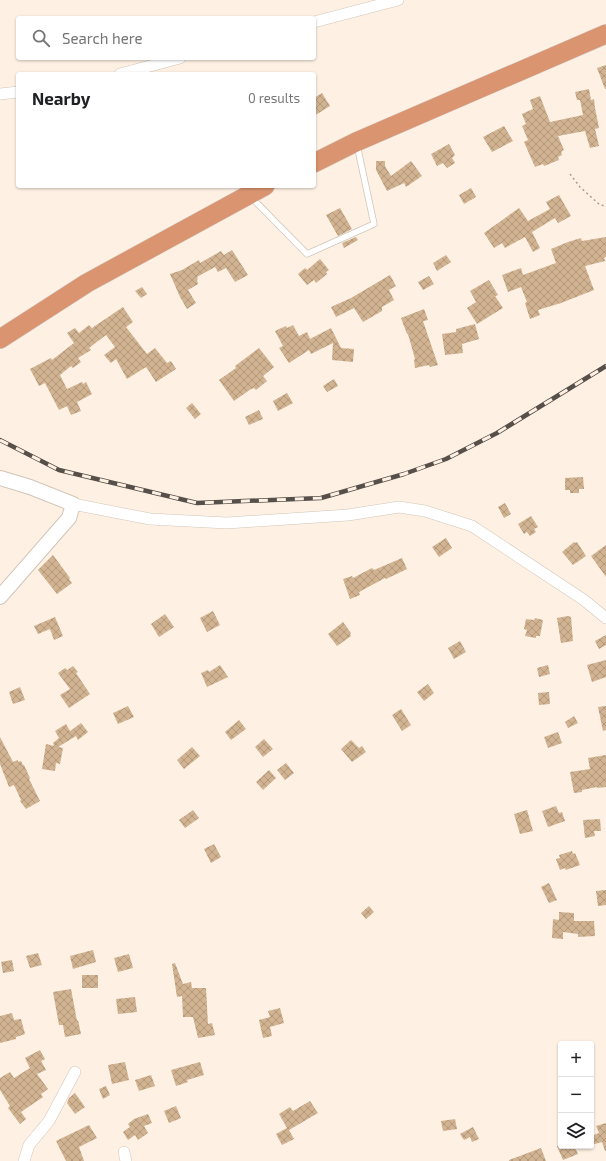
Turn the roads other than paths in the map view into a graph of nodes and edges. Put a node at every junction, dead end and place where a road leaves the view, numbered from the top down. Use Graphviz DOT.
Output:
graph roads {
  1 [pos="398,0"];
  2 [pos="316,21"];
  3 [pos="606,34"];
  4 [pos="172,60"];
  5 [pos="128,72"];
  6 [pos="16,92"];
  7 [pos="0,94"];
  8 [pos="356,142"];
  9 [pos="316,161"];
  10 [pos="261,188"];
  11 [pos="248,194"];
  12 [pos="0,339"];
  13 [pos="0,478"];
  14 [pos="73,504"];
  15 [pos="0,597"];
  16 [pos="606,618"];
  17 [pos="75,1072"];
  18 [pos="24,1161"];
  1 -- 2 [label="street"];
  3 -- 8 [label="highway"];
  4 -- 5 [label="street"];
  6 -- 7 [label="street"];
  8 -- 9 [label="highway"];
  8 -- 11 [label="lane"];
  10 -- 11 [label="highway"];
  11 -- 12 [label="highway"];
  13 -- 14 [label="street"];
  14 -- 15 [label="street"];
  14 -- 16 [label="street"];
  17 -- 18 [label="street"];
}
